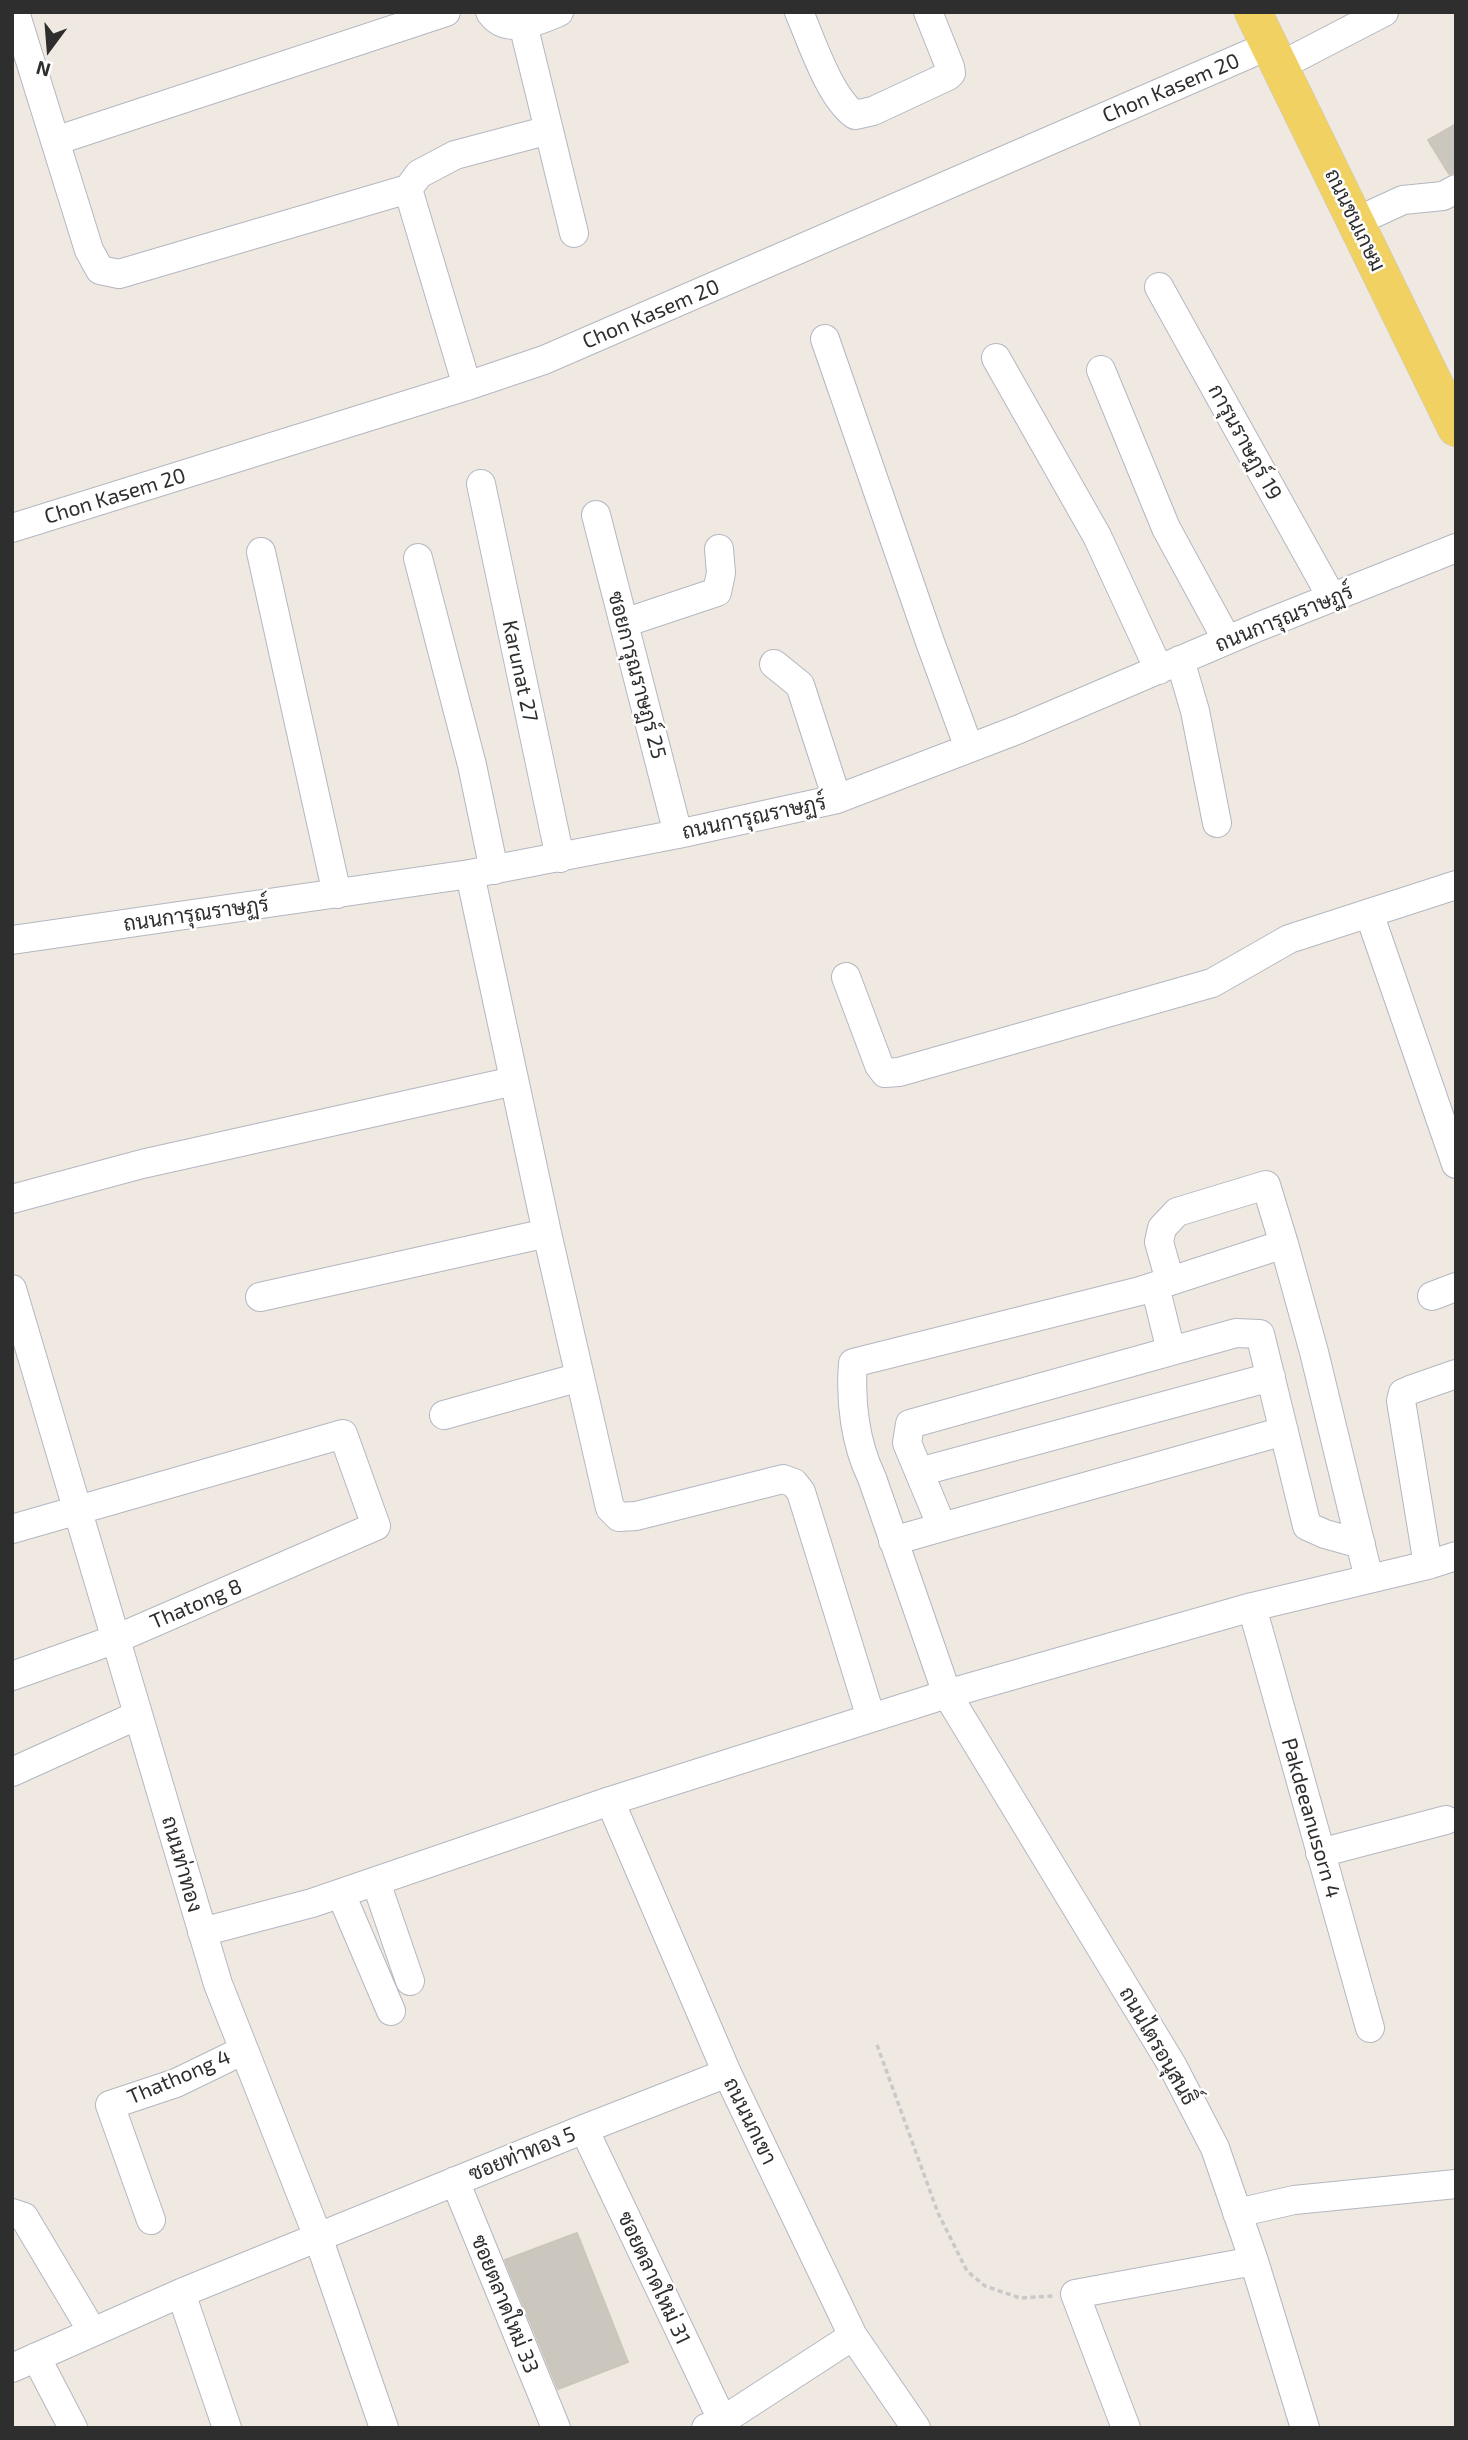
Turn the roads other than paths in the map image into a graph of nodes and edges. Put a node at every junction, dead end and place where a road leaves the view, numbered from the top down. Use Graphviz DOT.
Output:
graph roads {
  1 [pos="15,12"];
  2 [pos="446,12"];
  3 [pos="490,12"];
  4 [pos="559,12"];
  5 [pos="799,12"];
  6 [pos="928,12"];
  7 [pos="1253,12"];
  8 [pos="1384,12"];
  9 [pos="376,23"];
  10 [pos="523,24"];
  11 [pos="1275,55"];
  12 [pos="549,131"];
  13 [pos="55,141"];
  14 [pos="1456,188"];
  15 [pos="408,189"];
  16 [pos="1356,222"];
  17 [pos="574,233"];
  18 [pos="1159,287"];
  19 [pos="825,339"];
  20 [pos="996,358"];
  21 [pos="1101,370"];
  22 [pos="467,386"];
  23 [pos="1456,428"];
  24 [pos="481,484"];
  25 [pos="596,515"];
  26 [pos="12,528"];
  27 [pos="1456,548"];
  28 [pos="719,549"];
  29 [pos="261,552"];
  30 [pos="418,558"];
  31 [pos="1332,598"];
  32 [pos="624,623"];
  33 [pos="1227,640"];
  34 [pos="774,664"];
  35 [pos="1170,665"];
  36 [pos="970,748"];
  37 [pos="837,799"];
  38 [pos="1217,823"];
  39 [pos="678,834"];
  40 [pos="560,858"];
  41 [pos="482,872"];
  42 [pos="1456,885"];
  43 [pos="337,894"];
  44 [pos="1369,913"];
  45 [pos="12,940"];
  46 [pos="846,976"];
  47 [pos="514,1081"];
  48 [pos="1456,1164"];
  49 [pos="12,1199"];
  50 [pos="547,1233"];
  51 [pos="1284,1244"];
  52 [pos="1163,1283"];
  53 [pos="12,1289"];
  54 [pos="260,1297"];
  55 [pos="1171,1351"];
  56 [pos="1456,1374"];
  57 [pos="580,1377"];
  58 [pos="1271,1377"];
  59 [pos="444,1415"];
  60 [pos="1284,1431"];
  61 [pos="919,1472"];
  62 [pos="78,1510"];
  63 [pos="943,1527"];
  64 [pos="12,1529"];
  65 [pos="893,1541"];
  66 [pos="1361,1544"];
  67 [pos="1456,1556"];
  68 [pos="1428,1565"];
  69 [pos="1369,1579"];
  70 [pos="1252,1608"];
  71 [pos="116,1639"];
  72 [pos="12,1676"];
  73 [pos="947,1694"];
  74 [pos="138,1715"];
  75 [pos="871,1718"];
  76 [pos="12,1772"];
  77 [pos="610,1801"];
  78 [pos="1446,1820"];
  79 [pos="1320,1853"];
  80 [pos="376,1882"];
  81 [pos="341,1894"];
  82 [pos="202,1932"];
  83 [pos="410,1980"];
  84 [pos="391,2011"];
  85 [pos="1370,2028"];
  86 [pos="244,2050"];
  87 [pos="727,2073"];
  88 [pos="584,2129"];
  89 [pos="455,2181"];
  90 [pos="1456,2185"];
  91 [pos="12,2213"];
  92 [pos="1237,2213"];
  93 [pos="151,2220"];
  94 [pos="318,2237"];
  95 [pos="1254,2261"];
  96 [pos="181,2293"];
  97 [pos="92,2331"];
  98 [pos="853,2336"];
  99 [pos="24,2363"];
  100 [pos="718,2426"];
  101 [pos="72,2428"];
  102 [pos="227,2428"];
  103 [pos="384,2428"];
  104 [pos="556,2428"];
  105 [pos="916,2428"];
  106 [pos="1126,2428"];
  107 [pos="1305,2428"];
  1 -- 13 [label="street"];
  2 -- 9 [label="street"];
  3 -- 10 [label="street"];
  4 -- 10 [label="street"];
  5 -- 6 [label="street"];
  7 -- 11 [label="main road, ถนนชนเกษม"];
  8 -- 11 [label="street, Chon Kasem 20"];
  9 -- 13 [label="street"];
  10 -- 12 [label="street"];
  11 -- 16 [label="main road, ถนนชนเกษม"];
  11 -- 22 [label="street, Chon Kasem 20"];
  12 -- 15 [label="street"];
  12 -- 17 [label="street"];
  13 -- 15 [label="street"];
  14 -- 16 [label="street"];
  15 -- 22 [label="street"];
  16 -- 23 [label="main road, ถนนชนเกษม"];
  18 -- 31 [label="street, การุนราษฏร์ 19"];
  19 -- 36 [label="street"];
  20 -- 35 [label="street"];
  21 -- 33 [label="street"];
  22 -- 26 [label="street, Chon Kasem 20"];
  24 -- 40 [label="street, Karunat 27"];
  25 -- 32 [label="street, ซอยการุณราษฎร์ 25"];
  27 -- 31 [label="street, ถนนการุณราษฏร์"];
  28 -- 32 [label="street"];
  29 -- 43 [label="street"];
  30 -- 41 [label="street"];
  31 -- 33 [label="street, ถนนการุณราษฏร์"];
  32 -- 39 [label="street, ซอยการุณราษฎร์ 25"];
  33 -- 35 [label="street, ถนนการุณราษฏร์"];
  34 -- 37 [label="street"];
  35 -- 36 [label="street, ถนนการุณราษฏร์"];
  35 -- 38 [label="street"];
  36 -- 37 [label="street, ถนนการุณราษฏร์"];
  37 -- 39 [label="street, ถนนการุณราษฏร์"];
  39 -- 40 [label="street, ถนนการุณราษฏร์"];
  40 -- 41 [label="street, ถนนการุณราษฏร์"];
  41 -- 43 [label="street, ถนนการุณราษฏร์"];
  41 -- 47 [label="street"];
  42 -- 44 [label="street"];
  43 -- 45 [label="street, ถนนการุณราษฏร์"];
  44 -- 46 [label="street"];
  44 -- 48 [label="street"];
  47 -- 49 [label="street"];
  47 -- 50 [label="street"];
  50 -- 54 [label="street"];
  50 -- 57 [label="street"];
  51 -- 52 [label="street"];
  51 -- 52 [label="street"];
  51 -- 66 [label="street"];
  52 -- 55 [label="street"];
  52 -- 65 [label="street, ถนนไตรอนุสนธิ์"];
  53 -- 62 [label="street, ถนนท่าทอง"];
  55 -- 58 [label="street"];
  55 -- 61 [label="street"];
  56 -- 68 [label="street"];
  57 -- 59 [label="street"];
  57 -- 75 [label="street"];
  58 -- 60 [label="street"];
  58 -- 61 [label="street"];
  60 -- 63 [label="street"];
  60 -- 66 [label="street"];
  61 -- 63 [label="street"];
  62 -- 64 [label="street"];
  62 -- 71 [label="street, ถนนท่าทอง"];
  62 -- 71 [label="street, Thatong 8"];
  63 -- 65 [label="street"];
  65 -- 73 [label="street, ถนนไตรอนุสนธิ์"];
  66 -- 69 [label="street"];
  67 -- 68 [label="street"];
  68 -- 69 [label="street"];
  69 -- 70 [label="street"];
  70 -- 73 [label="street"];
  70 -- 79 [label="street, Pakdeeanusorn 4"];
  71 -- 72 [label="street, Thatong 8"];
  71 -- 74 [label="street, ถนนท่าทอง"];
  73 -- 75 [label="street"];
  73 -- 92 [label="street, ถนนไตรอนุสนธิ์"];
  74 -- 76 [label="street"];
  74 -- 82 [label="street, ถนนท่าทอง"];
  75 -- 77 [label="street"];
  77 -- 80 [label="street"];
  77 -- 87 [label="street, ถนนนกเขา"];
  78 -- 79 [label="street"];
  79 -- 85 [label="street, Pakdeeanusorn 4"];
  80 -- 81 [label="street"];
  80 -- 83 [label="street"];
  81 -- 82 [label="street"];
  81 -- 84 [label="street"];
  82 -- 86 [label="street, ถนนท่าทอง"];
  86 -- 93 [label="street, Thathong 4"];
  86 -- 94 [label="street, ถนนท่าทอง"];
  87 -- 88 [label="street, ซอยท่าทอง 5"];
  87 -- 98 [label="street, ถนนนกเขา"];
  88 -- 89 [label="street, ซอยท่าทอง 5"];
  88 -- 100 [label="street, ซอยตลาดใหม่ 31"];
  89 -- 94 [label="street, ซอยท่าทอง 5"];
  89 -- 104 [label="street, ซอยตลาดใหม่ 33"];
  90 -- 92 [label="street"];
  91 -- 97 [label="street"];
  92 -- 95 [label="street, ถนนไตรอนุสนธิ์"];
  94 -- 96 [label="street, ซอยท่าทอง 5"];
  94 -- 103 [label="street, ถนนท่าทอง"];
  95 -- 106 [label="street"];
  95 -- 107 [label="street, ถนนไตรอนุสนธิ์"];
  96 -- 97 [label="street, ซอยท่าทอง 5"];
  96 -- 102 [label="street"];
  97 -- 99 [label="street, ซอยท่าทอง 5"];
  98 -- 100 [label="street"];
  98 -- 105 [label="street, ถนนนกเขา"];
  99 -- 101 [label="street"];
}
